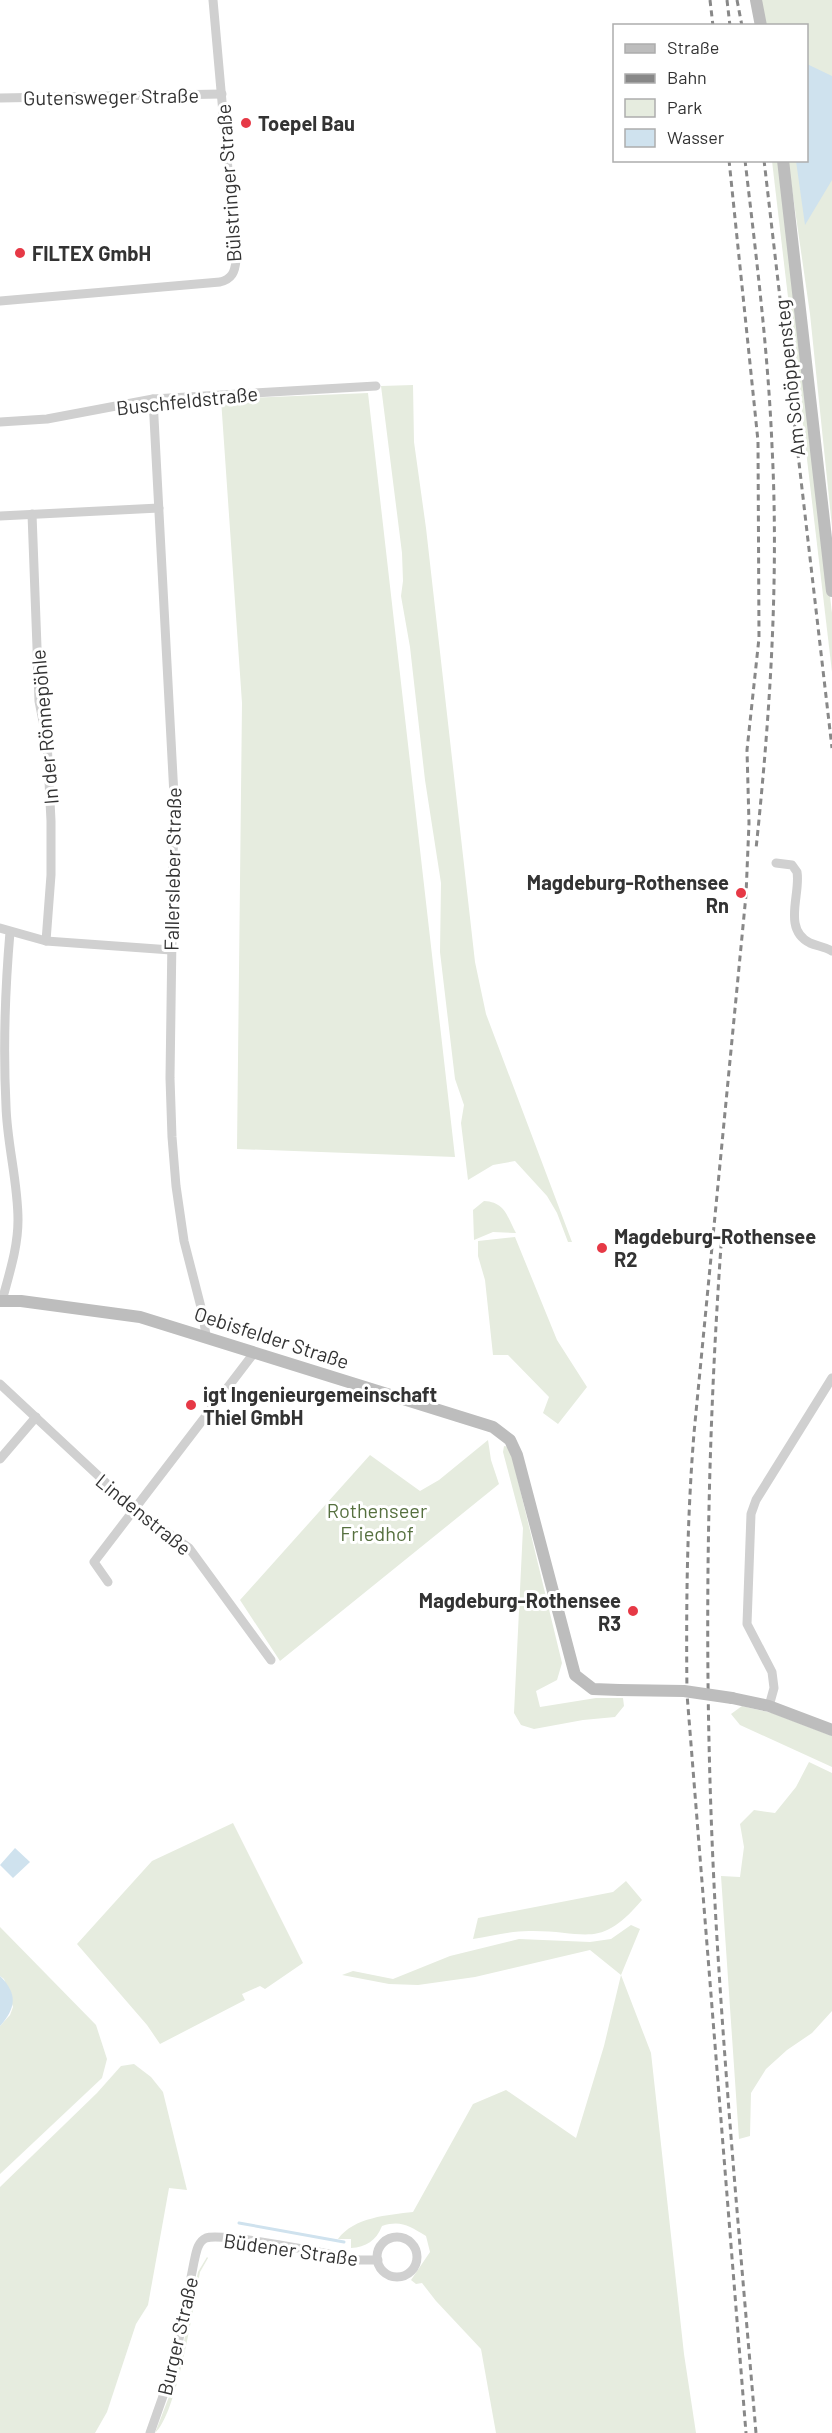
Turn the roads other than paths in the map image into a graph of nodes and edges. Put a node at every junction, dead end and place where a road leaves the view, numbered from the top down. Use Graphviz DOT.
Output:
graph roads {
  1 [pos="213,0"];
  2 [pos="756,0"];
  3 [pos="761,24"];
  4 [pos="222,94"];
  5 [pos="0,98"];
  6 [pos="783,162"];
  7 [pos="0,301"];
  8 [pos="376,386"];
  9 [pos="153,399"];
  10 [pos="0,422"];
  11 [pos="159,508"];
  12 [pos="32,514"];
  13 [pos="0,516"];
  14 [pos="832,591"];
  15 [pos="776,863"];
  16 [pos="0,928"];
  17 [pos="10,932"];
  18 [pos="46,941"];
  19 [pos="171,950"];
  20 [pos="832,951"];
  21 [pos="1,1301"];
  22 [pos="206,1336"];
  23 [pos="254,1353"];
  24 [pos="832,1378"];
  25 [pos="0,1384"];
  26 [pos="36,1417"];
  27 [pos="0,1458"];
  28 [pos="134,1509"];
  29 [pos="108,1582"];
  30 [pos="271,1660"];
  31 [pos="769,1706"];
  32 [pos="832,1730"];
  33 [pos="204,2239"];
  34 [pos="378,2260"];
  35 [pos="150,2433"];
  1 -- 4 [label="street, Bülstringer Straße"];
  2 -- 3 [label="street"];
  4 -- 5 [label="street, Gutensweger Straße"];
  4 -- 7 [label="street, Bülstringer Straße"];
  6 -- 14 [label="street, Am Schöppensteg"];
  8 -- 9 [label="street, Buschfeldstraße"];
  9 -- 10 [label="street, Buschfeldstraße"];
  9 -- 11 [label="street, Fallersleber Straße"];
  11 -- 12 [label="street"];
  11 -- 19 [label="street, Fallersleber Straße"];
  12 -- 13 [label="street"];
  12 -- 18 [label="street, In der Rönnepöhle"];
  15 -- 20 [label="street"];
  16 -- 17 [label="street"];
  17 -- 18 [label="street"];
  17 -- 21 [label="street"];
  18 -- 19 [label="street"];
  19 -- 22 [label="street, Fallersleber Straße"];
  21 -- 22 [label="street, Oebisfelder Straße"];
  22 -- 23 [label="street, Oebisfelder Straße"];
  23 -- 28 [label="street"];
  23 -- 31 [label="street, Oebisfelder Straße, bridge"];
  24 -- 31 [label="street"];
  25 -- 26 [label="street, Lindenstraße"];
  26 -- 27 [label="street"];
  26 -- 28 [label="street, Lindenstraße"];
  28 -- 29 [label="street"];
  28 -- 30 [label="street, Lindenstraße"];
  31 -- 32 [label="street, Oebisfelder Straße"];
  33 -- 34 [label="street, Büdener Straße"];
  33 -- 35 [label="street, Burger Straße"];
  34 -- 34 [label="street, Büdener Straße"];
}
